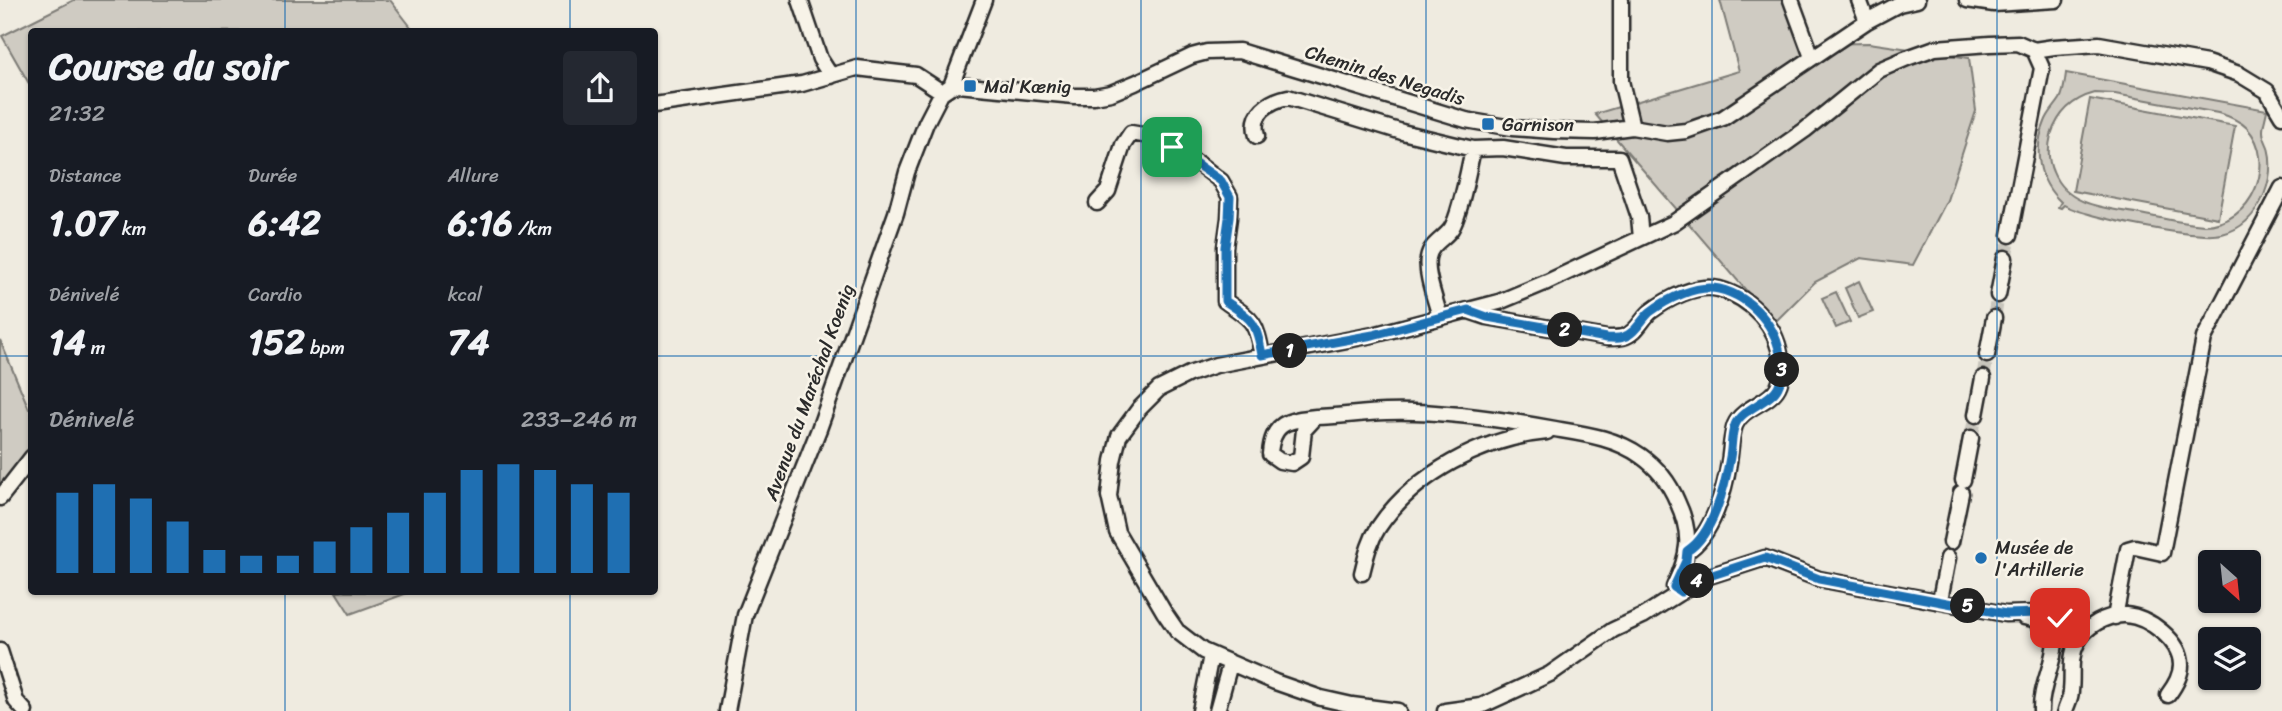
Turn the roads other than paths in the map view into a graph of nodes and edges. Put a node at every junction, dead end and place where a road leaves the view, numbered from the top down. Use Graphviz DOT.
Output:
graph roads {
  1 [pos="800,0"];
  2 [pos="985,0"];
  3 [pos="1621,0"];
  4 [pos="1791,0"];
  5 [pos="1858,0"];
  6 [pos="1917,0"];
  7 [pos="1967,0"];
  8 [pos="2056,0"];
  9 [pos="1867,21"];
  10 [pos="2034,50"];
  11 [pos="1812,57"];
  12 [pos="831,76"];
  13 [pos="947,89"];
  14 [pos="658,104"];
  15 [pos="2282,116"];
  16 [pos="1632,127"];
  17 [pos="1258,136"];
  18 [pos="1473,149"];
  19 [pos="2282,188"];
  20 [pos="1097,203"];
  21 [pos="2010,235"];
  22 [pos="1642,238"];
  23 [pos="2005,258"];
  24 [pos="1998,295"];
  25 [pos="1468,310"];
  26 [pos="1440,317"];
  27 [pos="1994,318"];
  28 [pos="1262,355"];
  29 [pos="1987,355"];
  30 [pos="1983,379"];
  31 [pos="1976,415"];
  32 [pos="1317,418"];
  33 [pos="1566,431"];
  34 [pos="1971,439"];
  35 [pos="28,462"];
  36 [pos="0,498"];
  37 [pos="1951,542"];
  38 [pos="1687,551"];
  39 [pos="1948,558"];
  40 [pos="1362,573"];
  41 [pos="1681,592"];
  42 [pos="1940,600"];
  43 [pos="2006,614"];
  44 [pos="2115,617"];
  45 [pos="2077,642"];
  46 [pos="0,651"];
  47 [pos="1211,655"];
  48 [pos="1230,663"];
  49 [pos="2046,680"];
  50 [pos="2071,688"];
  51 [pos="2168,695"];
  52 [pos="25,711"];
  53 [pos="727,711"];
  54 [pos="1200,711"];
  55 [pos="1217,711"];
  56 [pos="1398,711"];
  57 [pos="1445,711"];
  58 [pos="2041,711"];
  59 [pos="2065,711"];
  60 [pos="2081,711"];
  1 -- 12 [label="street"];
  2 -- 13 [label="street, Avenue du Maréchal Koenig"];
  3 -- 16 [label="street"];
  4 -- 11 [label="street"];
  5 -- 9 [label="street"];
  6 -- 9 [label="street, Chemin des Negadis"];
  7 -- 8 [label="street"];
  9 -- 11 [label="street, Chemin des Negadis"];
  10 -- 15 [label="street"];
  10 -- 21 [label="street"];
  10 -- 22 [label="street"];
  11 -- 16 [label="street, Chemin des Negadis"];
  12 -- 13 [label="street"];
  12 -- 14 [label="street"];
  13 -- 16 [label="street, Chemin des Negadis"];
  13 -- 53 [label="street, Avenue du Maréchal Koenig"];
  17 -- 18 [label="street"];
  18 -- 22 [label="street"];
  18 -- 26 [label="street"];
  19 -- 44 [label="street"];
  20 -- 28 [label="street"];
  22 -- 25 [label="street"];
  23 -- 24 [label="street"];
  25 -- 26 [label="street"];
  25 -- 38 [label="street"];
  26 -- 28 [label="street"];
  27 -- 29 [label="street"];
  28 -- 47 [label="street"];
  30 -- 31 [label="street"];
  32 -- 33 [label="street"];
  33 -- 38 [label="street"];
  33 -- 40 [label="street"];
  34 -- 37 [label="street"];
  35 -- 36 [label="street"];
  38 -- 41 [label="street"];
  39 -- 42 [label="street"];
  41 -- 42 [label="street"];
  41 -- 57 [label="street"];
  42 -- 43 [label="street"];
  43 -- 45 [label="street"];
  43 -- 49 [label="street"];
  44 -- 45 [label="street"];
  44 -- 51 [label="street"];
  45 -- 50 [label="street"];
  46 -- 52 [label="street"];
  47 -- 48 [label="street"];
  47 -- 54 [label="street"];
  48 -- 55 [label="street"];
  48 -- 56 [label="street"];
  49 -- 50 [label="street"];
  49 -- 58 [label="street"];
  50 -- 59 [label="street"];
  50 -- 60 [label="street"];
}
